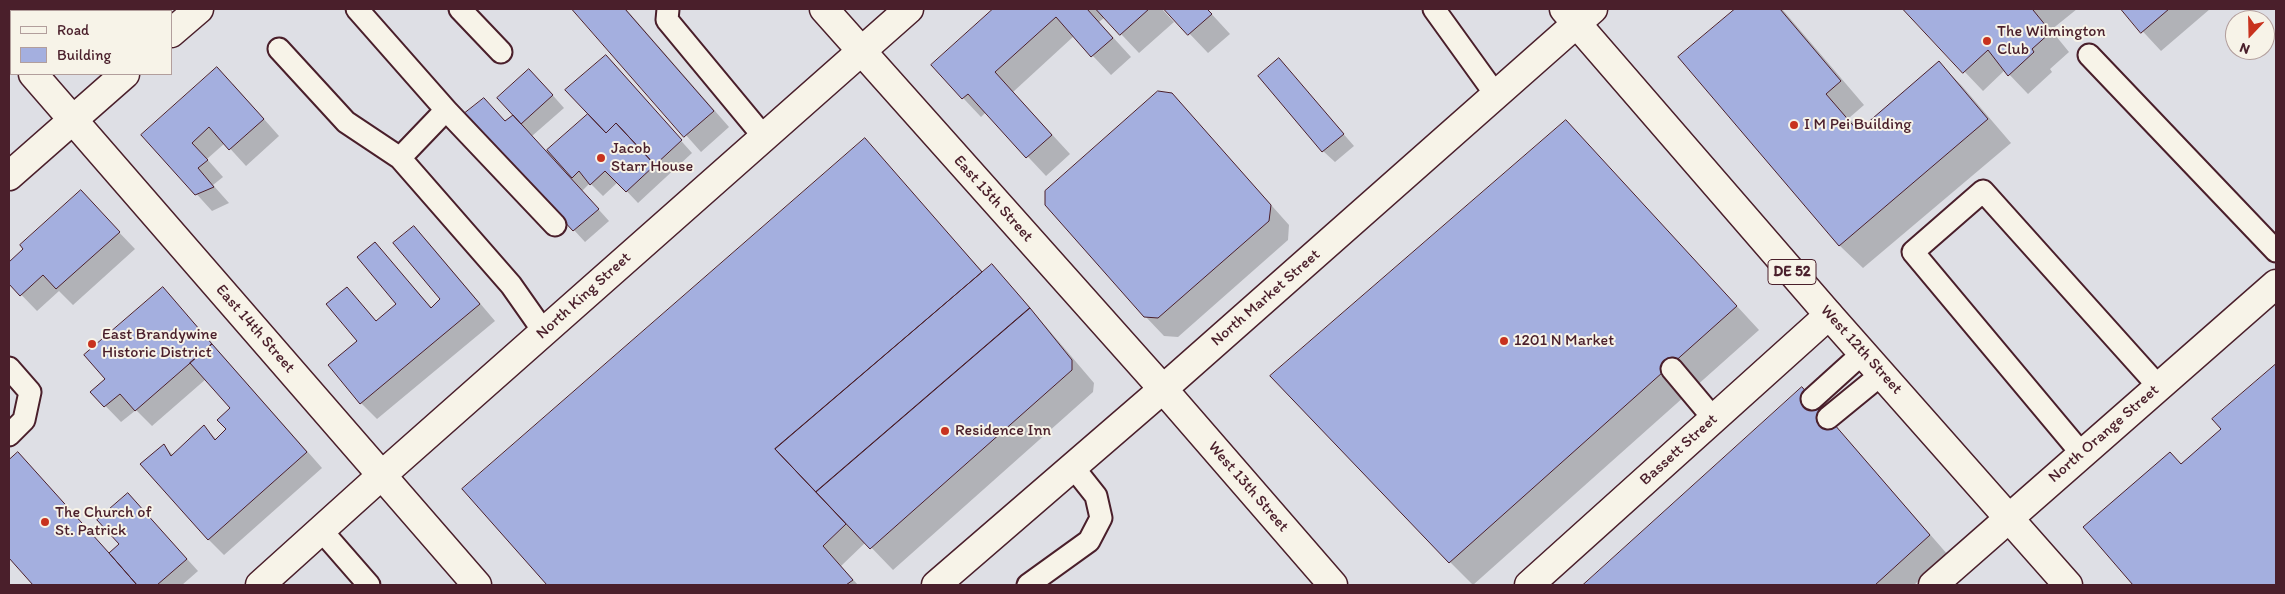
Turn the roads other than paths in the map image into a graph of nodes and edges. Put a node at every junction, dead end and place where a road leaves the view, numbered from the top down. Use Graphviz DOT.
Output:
graph roads {
  1 [pos="199,9"];
  2 [pos="357,9"];
  3 [pos="460,9"];
  4 [pos="668,9"];
  5 [pos="824,9"];
  6 [pos="909,9"];
  7 [pos="1434,9"];
  8 [pos="1578,14"];
  9 [pos="172,32"];
  10 [pos="279,49"];
  11 [pos="861,51"];
  12 [pos="501,52"];
  13 [pos="2090,55"];
  14 [pos="34,75"];
  15 [pos="124,75"];
  16 [pos="1496,95"];
  17 [pos="446,110"];
  18 [pos="73,120"];
  19 [pos="764,137"];
  20 [pos="400,158"];
  21 [pos="9,176"];
  22 [pos="555,225"];
  23 [pos="2276,250"];
  24 [pos="2276,284"];
  25 [pos="1829,315"];
  26 [pos="544,332"];
  27 [pos="1864,352"];
  28 [pos="9,368"];
  29 [pos="1672,369"];
  30 [pos="1883,373"];
  31 [pos="2159,387"];
  32 [pos="1163,389"];
  33 [pos="1812,399"];
  34 [pos="1828,418"];
  35 [pos="1714,419"];
  36 [pos="9,435"];
  37 [pos="2082,454"];
  38 [pos="1073,467"];
  39 [pos="382,475"];
  40 [pos="2009,518"];
  41 [pos="321,530"];
  42 [pos="365,584"];
  43 [pos="260,585"];
  44 [pos="477,585"];
  45 [pos="936,585"];
  46 [pos="1028,585"];
  47 [pos="1333,585"];
  48 [pos="1529,585"];
  49 [pos="1933,585"];
  50 [pos="2068,585"];
  1 -- 9 [label="street"];
  2 -- 17 [label="lane"];
  3 -- 12 [label="lane"];
  4 -- 19 [label="lane"];
  5 -- 11 [label="street, East 13th Street"];
  6 -- 11 [label="street, North King Street"];
  7 -- 16 [label="lane"];
  8 -- 16 [label="street, North Market Street"];
  8 -- 25 [label="street, West 12th Street / DE 52"];
  10 -- 20 [label="lane"];
  11 -- 19 [label="street, North King Street"];
  11 -- 32 [label="street, East 13th Street"];
  13 -- 23 [label="lane"];
  14 -- 18 [label="street, East 14th Street"];
  15 -- 18 [label="street"];
  16 -- 32 [label="street, North Market Street"];
  17 -- 20 [label="lane"];
  17 -- 22 [label="lane"];
  18 -- 21 [label="street"];
  18 -- 39 [label="street, East 14th Street"];
  19 -- 26 [label="street, North King Street"];
  20 -- 26 [label="lane"];
  24 -- 31 [label="street, North Orange Street"];
  25 -- 27 [label="street, West 12th Street / DE 52"];
  25 -- 35 [label="street, Bassett Street"];
  26 -- 39 [label="street, North King Street"];
  27 -- 30 [label="street, West 12th Street / DE 52"];
  27 -- 33 [label="lane"];
  28 -- 36 [label="lane"];
  29 -- 35 [label="lane"];
  30 -- 34 [label="lane"];
  30 -- 40 [label="street, West 12th Street / DE 52"];
  31 -- 37 [label="street, North Orange Street"];
  31 -- 37 [label="lane"];
  32 -- 38 [label="street, North Market Street"];
  32 -- 47 [label="street, West 13th Street"];
  35 -- 48 [label="street, Bassett Street"];
  37 -- 40 [label="street, North Orange Street"];
  38 -- 45 [label="street, North Market Street"];
  38 -- 46 [label="lane"];
  39 -- 41 [label="street, North King Street"];
  39 -- 44 [label="street, East 14th Street"];
  40 -- 49 [label="street, North Orange Street"];
  40 -- 50 [label="street, West 12th Street / DE 52"];
  41 -- 42 [label="lane"];
  41 -- 43 [label="street, North King Street"];
}
